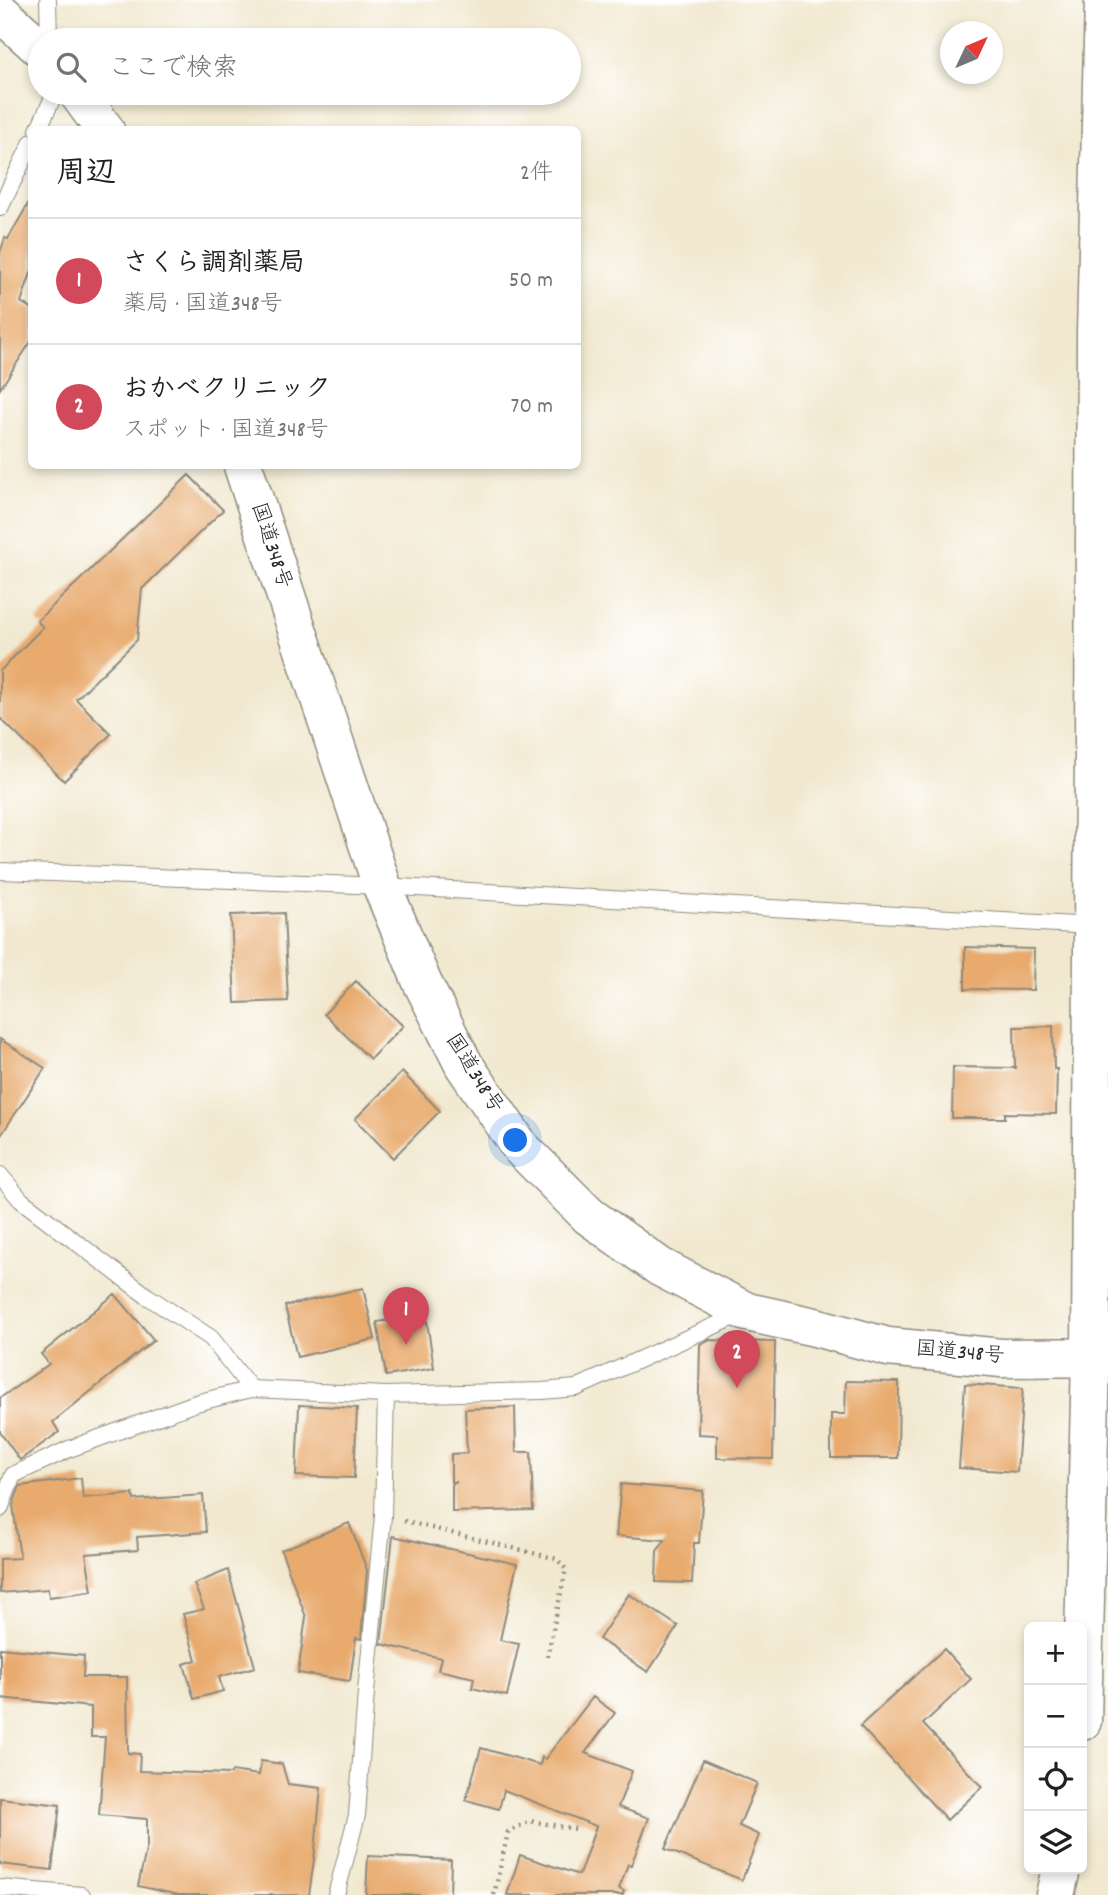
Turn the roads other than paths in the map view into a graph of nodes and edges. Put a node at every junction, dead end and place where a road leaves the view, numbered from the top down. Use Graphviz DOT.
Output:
graph roads {
  1 [pos="48,0"];
  2 [pos="1104,0"];
  3 [pos="0,12"];
  4 [pos="48,28"];
  5 [pos="28,37"];
  6 [pos="49,105"];
  7 [pos="87,105"];
  8 [pos="40,126"];
  9 [pos="103,126"];
  10 [pos="28,150"];
  11 [pos="0,208"];
  12 [pos="1102,333"];
  13 [pos="244,469"];
  14 [pos="0,871"];
  15 [pos="382,886"];
  16 [pos="1093,926"];
  17 [pos="0,1175"];
  18 [pos="747,1312"];
  19 [pos="1100,1357"];
  20 [pos="251,1389"];
  21 [pos="386,1395"];
  22 [pos="0,1509"];
  23 [pos="1084,1685"];
  24 [pos="1060,1874"];
  25 [pos="0,1888"];
  26 [pos="82,1895"];
  27 [pos="337,1895"];
  28 [pos="1055,1895"];
  1 -- 4 [label="lane"];
  2 -- 12 [label="highway"];
  3 -- 5 [label="highway"];
  6 -- 8 [label="lane"];
  7 -- 9 [label="highway"];
  10 -- 11 [label="lane"];
  12 -- 16 [label="highway"];
  13 -- 15 [label="highway, 国道348号"];
  14 -- 15 [label="lane"];
  15 -- 16 [label="lane"];
  15 -- 18 [label="highway, 国道348号"];
  16 -- 19 [label="highway"];
  17 -- 20 [label="lane"];
  18 -- 19 [label="highway, 国道348号"];
  18 -- 21 [label="lane"];
  19 -- 23 [label="highway"];
  20 -- 21 [label="lane"];
  20 -- 22 [label="lane"];
  21 -- 27 [label="lane"];
  24 -- 28 [label="highway"];
  25 -- 26 [label="lane"];
}
